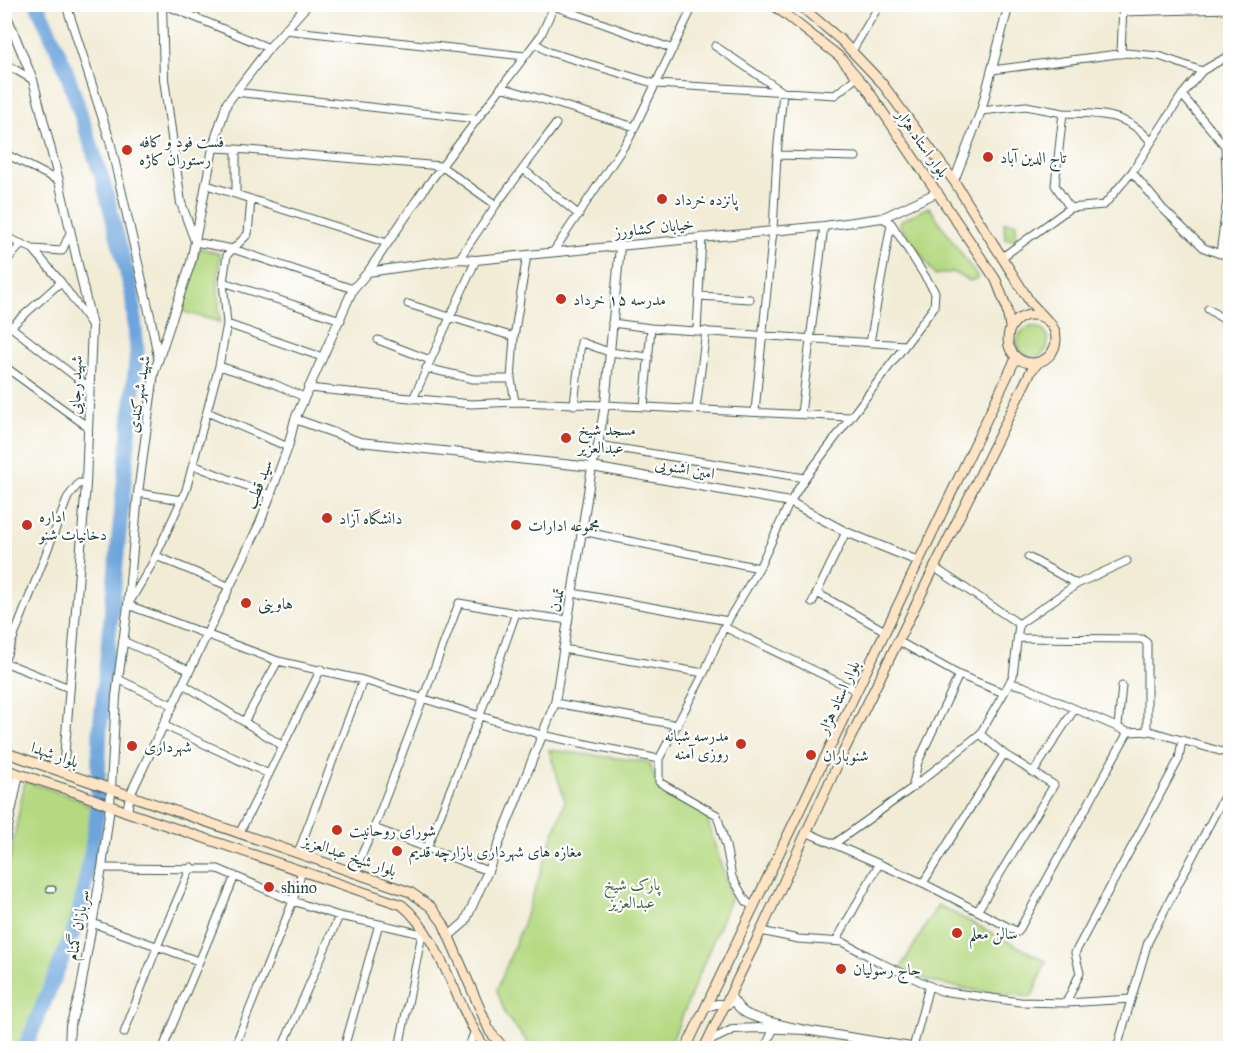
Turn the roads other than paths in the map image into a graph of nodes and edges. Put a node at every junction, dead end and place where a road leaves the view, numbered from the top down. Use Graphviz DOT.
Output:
graph roads {
  1 [pos="66,4"];
  2 [pos="163,4"];
  3 [pos="308,4"];
  4 [pos="573,4"];
  5 [pos="671,4"];
  6 [pos="772,4"];
  7 [pos="798,4"];
  8 [pos="880,4"];
  9 [pos="1009,4"];
  10 [pos="554,5"];
  11 [pos="692,7"];
  12 [pos="1123,8"];
  13 [pos="1176,8"];
  14 [pos="4,9"];
  15 [pos="564,9"];
  16 [pos="1230,9"];
  17 [pos="285,30"];
  18 [pos="535,44"];
  19 [pos="716,45"];
  20 [pos="269,48"];
  21 [pos="673,49"];
  22 [pos="852,51"];
  23 [pos="1121,54"];
  24 [pos="1230,55"];
  25 [pos="525,56"];
  26 [pos="4,63"];
  27 [pos="992,70"];
  28 [pos="1202,71"];
  29 [pos="857,77"];
  30 [pos="33,80"];
  31 [pos="656,84"];
  32 [pos="501,87"];
  33 [pos="235,92"];
  34 [pos="783,92"];
  35 [pos="1182,95"];
  36 [pos="981,111"];
  37 [pos="1063,113"];
  38 [pos="477,119"];
  39 [pos="556,124"];
  40 [pos="635,127"];
  41 [pos="1151,142"];
  42 [pos="1228,146"];
  43 [pos="213,148"];
  44 [pos="236,149"];
  45 [pos="4,153"];
  46 [pos="777,155"];
  47 [pos="856,157"];
  48 [pos="441,166"];
  49 [pos="523,169"];
  50 [pos="1132,172"];
  51 [pos="59,181"];
  52 [pos="954,182"];
  53 [pos="207,185"];
  54 [pos="423,191"];
  55 [pos="938,192"];
  56 [pos="236,194"];
  57 [pos="251,199"];
  58 [pos="1229,199"];
  59 [pos="496,205"];
  60 [pos="1070,208"];
  61 [pos="579,215"];
  62 [pos="882,218"];
  63 [pos="891,224"];
  64 [pos="824,226"];
  65 [pos="773,230"];
  66 [pos="70,233"];
  67 [pos="4,236"];
  68 [pos="702,237"];
  69 [pos="195,242"];
  70 [pos="387,243"];
  71 [pos="22,244"];
  72 [pos="620,246"];
  73 [pos="33,249"];
  74 [pos="233,249"];
  75 [pos="553,252"];
  76 [pos="1230,253"];
  77 [pos="1220,254"];
  78 [pos="527,255"];
  79 [pos="1001,258"];
  80 [pos="459,259"];
  81 [pos="476,260"];
  82 [pos="4,263"];
  83 [pos="368,272"];
  84 [pos="61,282"];
  85 [pos="223,282"];
  86 [pos="353,289"];
  87 [pos="699,296"];
  88 [pos="750,299"];
  89 [pos="408,304"];
  90 [pos="1208,309"];
  91 [pos="451,318"];
  92 [pos="1046,319"];
  93 [pos="341,320"];
  94 [pos="612,323"];
  95 [pos="227,324"];
  96 [pos="92,326"];
  97 [pos="11,327"];
  98 [pos="1010,327"];
  99 [pos="1230,327"];
  100 [pos="651,328"];
  101 [pos="697,330"];
  102 [pos="706,331"];
  103 [pos="4,333"];
  104 [pos="764,335"];
  105 [pos="514,337"];
  106 [pos="810,338"];
  107 [pos="378,340"];
  108 [pos="870,342"];
  109 [pos="905,345"];
  110 [pos="609,352"];
  111 [pos="158,357"];
  112 [pos="322,357"];
  113 [pos="649,357"];
  114 [pos="1016,358"];
  115 [pos="430,360"];
  116 [pos="1038,363"];
  117 [pos="4,366"];
  118 [pos="219,366"];
  119 [pos="426,368"];
  120 [pos="511,379"];
  121 [pos="90,387"];
  122 [pos="306,392"];
  123 [pos="413,399"];
  124 [pos="515,402"];
  125 [pos="574,405"];
  126 [pos="605,405"];
  127 [pos="644,407"];
  128 [pos="696,409"];
  129 [pos="755,411"];
  130 [pos="207,412"];
  131 [pos="801,414"];
  132 [pos="850,417"];
  133 [pos="295,419"];
  134 [pos="88,427"];
  135 [pos="598,445"];
  136 [pos="288,447"];
  137 [pos="193,465"];
  138 [pos="592,467"];
  139 [pos="805,477"];
  140 [pos="86,484"];
  141 [pos="138,493"];
  142 [pos="270,495"];
  143 [pos="181,500"];
  144 [pos="790,502"];
  145 [pos="582,531"];
  146 [pos="846,532"];
  147 [pos="156,556"];
  148 [pos="1028,557"];
  149 [pos="918,561"];
  150 [pos="1127,561"];
  151 [pos="759,568"];
  152 [pos="935,568"];
  153 [pos="1077,584"];
  154 [pos="228,586"];
  155 [pos="573,592"];
  156 [pos="817,592"];
  157 [pos="812,603"];
  158 [pos="128,605"];
  159 [pos="516,614"];
  160 [pos="568,620"];
  161 [pos="726,624"];
  162 [pos="1019,624"];
  163 [pos="885,631"];
  164 [pos="206,633"];
  165 [pos="1019,638"];
  166 [pos="123,641"];
  167 [pos="898,642"];
  168 [pos="563,649"];
  169 [pos="278,661"];
  170 [pos="4,662"];
  171 [pos="321,669"];
  172 [pos="189,670"];
  173 [pos="704,673"];
  174 [pos="959,675"];
  175 [pos="118,679"];
  176 [pos="363,680"];
  177 [pos="1010,683"];
  178 [pos="183,684"];
  179 [pos="1122,686"];
  180 [pos="69,688"];
  181 [pos="857,691"];
  182 [pos="1004,693"];
  183 [pos="422,699"];
  184 [pos="555,703"];
  185 [pos="172,705"];
  186 [pos="1074,710"];
  187 [pos="480,715"];
  188 [pos="244,722"];
  189 [pos="163,725"];
  190 [pos="678,725"];
  191 [pos="1118,726"];
  192 [pos="1128,732"];
  193 [pos="1147,732"];
  194 [pos="980,734"];
  195 [pos="542,735"];
  196 [pos="1182,740"];
  197 [pos="283,746"];
  198 [pos="4,752"];
  199 [pos="1004,754"];
  200 [pos="1230,754"];
  201 [pos="658,759"];
  202 [pos="4,769"];
  203 [pos="1033,772"];
  204 [pos="63,773"];
  205 [pos="19,774"];
  206 [pos="269,774"];
  207 [pos="1230,785"];
  208 [pos="108,788"];
  209 [pos="912,788"];
  210 [pos="130,795"];
  211 [pos="106,804"];
  212 [pos="127,812"];
  213 [pos="374,828"];
  214 [pos="806,832"];
  215 [pos="239,834"];
  216 [pos="834,844"];
  217 [pos="4,846"];
  218 [pos="427,848"];
  219 [pos="298,853"];
  220 [pos="879,864"];
  221 [pos="191,867"];
  222 [pos="102,868"];
  223 [pos="302,871"];
  224 [pos="354,871"];
  225 [pos="488,871"];
  226 [pos="235,876"];
  227 [pos="923,883"];
  228 [pos="293,901"];
  229 [pos="754,908"];
  230 [pos="978,910"];
  231 [pos="339,916"];
  232 [pos="92,923"];
  233 [pos="746,923"];
  234 [pos="379,924"];
  235 [pos="761,931"];
  236 [pos="424,934"];
  237 [pos="449,936"];
  238 [pos="836,941"];
  239 [pos="157,947"];
  240 [pos="434,949"];
  241 [pos="198,961"];
  242 [pos="929,986"];
  243 [pos="732,991"];
  244 [pos="1131,999"];
  245 [pos="1066,1003"];
  246 [pos="726,1004"];
  247 [pos="706,1007"];
  248 [pos="744,1012"];
  249 [pos="774,1028"];
  250 [pos="805,1030"];
  251 [pos="124,1033"];
  252 [pos="474,1033"];
  253 [pos="693,1035"];
  254 [pos="864,1040"];
  255 [pos="706,1045"];
  256 [pos="69,1048"];
  257 [pos="165,1048"];
  258 [pos="234,1048"];
  259 [pos="282,1048"];
  260 [pos="344,1048"];
  261 [pos="401,1048"];
  262 [pos="468,1048"];
  263 [pos="485,1048"];
  264 [pos="504,1048"];
  265 [pos="686,1048"];
  266 [pos="765,1048"];
  267 [pos="860,1048"];
  268 [pos="912,1048"];
  269 [pos="917,1048"];
  270 [pos="1117,1048"];
  1 -- 111 [label="street"];
  2 -- 20 [label="street"];
  2 -- 69 [label="street"];
  3 -- 17 [label="street, شهید شهرکندی"];
  4 -- 15 [label="street"];
  5 -- 11 [label="street"];
  6 -- 29 [label="main road, بلوار استاد هژار"];
  7 -- 22 [label="main road, بلوار استاد هژار"];
  8 -- 22 [label="street"];
  9 -- 27 [label="street"];
  10 -- 15 [label="street"];
  10 -- 18 [label="street"];
  11 -- 21 [label="street"];
  12 -- 13 [label="street"];
  12 -- 23 [label="street"];
  13 -- 16 [label="street"];
  14 -- 30 [label="street, شهید رجایی"];
  15 -- 21 [label="street"];
  17 -- 20 [label="street, شهید شهرکندی"];
  17 -- 25 [label="street"];
  18 -- 25 [label="street"];
  18 -- 31 [label="street"];
  19 -- 34 [label="street"];
  20 -- 33 [label="street, شهید شهرکندی"];
  21 -- 31 [label="street"];
  22 -- 52 [label="main road, بلوار استاد هژار"];
  23 -- 27 [label="street"];
  23 -- 28 [label="street"];
  24 -- 28 [label="street"];
  25 -- 32 [label="street"];
  26 -- 30 [label="street"];
  27 -- 36 [label="street"];
  28 -- 35 [label="street"];
  29 -- 34 [label="street"];
  29 -- 55 [label="main road, بلوار استاد هژار"];
  30 -- 51 [label="street, شهید رجایی"];
  31 -- 34 [label="street"];
  31 -- 40 [label="street"];
  32 -- 38 [label="street"];
  32 -- 40 [label="street"];
  33 -- 38 [label="street"];
  33 -- 43 [label="street, شهید شهرکندی"];
  34 -- 46 [label="street"];
  35 -- 41 [label="street"];
  35 -- 42 [label="street"];
  36 -- 37 [label="street"];
  36 -- 52 [label="street"];
  37 -- 41 [label="street"];
  37 -- 60 [label="street"];
  38 -- 48 [label="street"];
  39 -- 49 [label="street"];
  40 -- 61 [label="street"];
  41 -- 50 [label="street"];
  42 -- 58 [label="street"];
  43 -- 44 [label="street"];
  43 -- 53 [label="street, شهید شهرکندی"];
  44 -- 48 [label="street"];
  44 -- 56 [label="street"];
  45 -- 51 [label="street"];
  46 -- 47 [label="street"];
  46 -- 65 [label="street"];
  48 -- 54 [label="street"];
  48 -- 59 [label="street"];
  49 -- 59 [label="street"];
  49 -- 61 [label="street"];
  50 -- 60 [label="street"];
  50 -- 77 [label="street"];
  51 -- 66 [label="street, شهید رجایی"];
  52 -- 55 [label="main road"];
  52 -- 79 [label="main road, بلوار استاد هژار"];
  53 -- 56 [label="street"];
  53 -- 69 [label="street, شهید شهرکندی"];
  54 -- 70 [label="street, سید قطب"];
  55 -- 62 [label="street, خیابان کشاورز"];
  55 -- 98 [label="main road, بلوار استاد هژار"];
  56 -- 57 [label="street"];
  57 -- 70 [label="street"];
  57 -- 74 [label="street"];
  58 -- 77 [label="street"];
  59 -- 80 [label="street"];
  60 -- 79 [label="street"];
  61 -- 75 [label="street"];
  62 -- 63 [label="street"];
  62 -- 64 [label="street, خیابان کشاورز"];
  63 -- 108 [label="street"];
  63 -- 109 [label="street"];
  64 -- 65 [label="street, خیابان کشاورز"];
  64 -- 106 [label="street"];
  65 -- 68 [label="street, خیابان کشاورز"];
  65 -- 104 [label="street"];
  66 -- 73 [label="street"];
  66 -- 96 [label="street, شهید رجایی"];
  67 -- 71 [label="street"];
  68 -- 72 [label="street, خیابان کشاورز"];
  68 -- 87 [label="street"];
  69 -- 74 [label="street"];
  69 -- 111 [label="street, شهید شهرکندی"];
  70 -- 83 [label="street, سید قطب"];
  71 -- 73 [label="street"];
  71 -- 82 [label="street"];
  72 -- 75 [label="street, خیابان کشاورز"];
  72 -- 94 [label="street, تمدن"];
  73 -- 84 [label="street"];
  74 -- 85 [label="street"];
  74 -- 86 [label="street"];
  75 -- 78 [label="street, خیابان کشاورز"];
  76 -- 77 [label="street"];
  78 -- 81 [label="street, خیابان کشاورز"];
  78 -- 105 [label="street"];
  79 -- 92 [label="main road, بلوار استاد هژار"];
  80 -- 81 [label="street, خیابان کشاورز"];
  80 -- 83 [label="street, خیابان کشاورز"];
  81 -- 91 [label="street"];
  83 -- 86 [label="street, سید قطب"];
  84 -- 96 [label="street"];
  84 -- 97 [label="street"];
  85 -- 93 [label="street"];
  85 -- 95 [label="street"];
  86 -- 93 [label="street, سید قطب"];
  87 -- 88 [label="street"];
  87 -- 101 [label="street"];
  89 -- 91 [label="street"];
  90 -- 99 [label="street"];
  91 -- 105 [label="street"];
  91 -- 115 [label="street"];
  92 -- 98 [label="main road"];
  92 -- 116 [label="main road"];
  93 -- 112 [label="street, سید قطب"];
  94 -- 100 [label="street"];
  94 -- 110 [label="street, تمدن"];
  95 -- 112 [label="street"];
  95 -- 118 [label="street"];
  96 -- 121 [label="street, شهید رجایی"];
  97 -- 103 [label="street"];
  97 -- 121 [label="street"];
  98 -- 114 [label="main road"];
  100 -- 101 [label="street"];
  100 -- 113 [label="street"];
  101 -- 102 [label="street"];
  102 -- 104 [label="street"];
  102 -- 128 [label="street"];
  104 -- 106 [label="street"];
  104 -- 129 [label="street"];
  105 -- 120 [label="street"];
  106 -- 108 [label="street"];
  106 -- 131 [label="street"];
  107 -- 115 [label="street"];
  108 -- 109 [label="street"];
  109 -- 132 [label="street"];
  110 -- 113 [label="street"];
  110 -- 125 [label="street"];
  110 -- 126 [label="street, تمدن"];
  111 -- 141 [label="street, شهید شهرکندی"];
  112 -- 122 [label="street, سید قطب"];
  113 -- 127 [label="street"];
  114 -- 116 [label="main road"];
  114 -- 149 [label="main road, بلوار استاد هژار"];
  115 -- 119 [label="street"];
  116 -- 152 [label="main road, بلوار استاد هژار"];
  117 -- 134 [label="street"];
  118 -- 122 [label="street"];
  118 -- 130 [label="street"];
  119 -- 120 [label="street"];
  119 -- 123 [label="street"];
  120 -- 124 [label="street"];
  121 -- 134 [label="street, شهید رجایی"];
  122 -- 123 [label="street"];
  122 -- 133 [label="street, سید قطب"];
  123 -- 124 [label="street"];
  124 -- 125 [label="street"];
  125 -- 126 [label="street"];
  126 -- 127 [label="street"];
  126 -- 135 [label="street, تمدن"];
  127 -- 128 [label="street"];
  128 -- 129 [label="street"];
  129 -- 131 [label="street"];
  130 -- 136 [label="street"];
  130 -- 137 [label="street"];
  131 -- 132 [label="street"];
  132 -- 139 [label="street"];
  133 -- 136 [label="street, سید قطب"];
  133 -- 138 [label="street, امین اشنویی"];
  134 -- 140 [label="street, شهید رجایی"];
  135 -- 138 [label="street, تمدن"];
  135 -- 139 [label="street"];
  136 -- 142 [label="street, سید قطب"];
  137 -- 142 [label="street"];
  137 -- 143 [label="street"];
  138 -- 144 [label="street, امین اشنویی"];
  138 -- 145 [label="street, تمدن"];
  139 -- 144 [label="street"];
  140 -- 170 [label="street"];
  140 -- 180 [label="street, شهید رجایی"];
  141 -- 143 [label="street"];
  141 -- 158 [label="street, شهید شهرکندی"];
  142 -- 154 [label="street, سید قطب"];
  143 -- 147 [label="street"];
  144 -- 146 [label="street, امین اشنویی"];
  144 -- 151 [label="street"];
  145 -- 151 [label="street"];
  145 -- 155 [label="street, تمدن"];
  146 -- 149 [label="street, امین اشنویی"];
  146 -- 156 [label="street"];
  147 -- 154 [label="street"];
  147 -- 158 [label="street"];
  148 -- 153 [label="street"];
  149 -- 152 [label="main road"];
  149 -- 163 [label="main road, بلوار استاد هژار"];
  150 -- 153 [label="street"];
  151 -- 161 [label="street"];
  152 -- 162 [label="street"];
  152 -- 167 [label="main road, بلوار استاد هژار"];
  153 -- 162 [label="street"];
  154 -- 164 [label="street, سید قطب"];
  155 -- 160 [label="street, تمدن"];
  155 -- 161 [label="street"];
  156 -- 157 [label="street"];
  156 -- 163 [label="street"];
  158 -- 164 [label="street"];
  158 -- 166 [label="street, شهید شهرکندی"];
  159 -- 160 [label="street"];
  159 -- 183 [label="street"];
  159 -- 187 [label="street"];
  160 -- 168 [label="street, تمدن"];
  161 -- 173 [label="street"];
  161 -- 181 [label="street"];
  162 -- 165 [label="street"];
  163 -- 181 [label="main road, بلوار استاد هژار"];
  164 -- 169 [label="street"];
  164 -- 172 [label="street, سید قطب"];
  165 -- 177 [label="street"];
  165 -- 193 [label="street"];
  166 -- 172 [label="street"];
  166 -- 175 [label="street, شهید شهرکندی"];
  167 -- 174 [label="street"];
  167 -- 214 [label="main road, بلوار استاد هژار"];
  168 -- 173 [label="street"];
  168 -- 184 [label="street, تمدن"];
  169 -- 171 [label="street"];
  169 -- 188 [label="street"];
  170 -- 180 [label="street"];
  171 -- 176 [label="street"];
  171 -- 197 [label="street"];
  172 -- 178 [label="street, سید قطب"];
  173 -- 190 [label="street"];
  174 -- 182 [label="street"];
  174 -- 209 [label="street"];
  175 -- 185 [label="street"];
  175 -- 208 [label="street, شهید شهرکندی"];
  176 -- 183 [label="street"];
  176 -- 219 [label="street"];
  177 -- 182 [label="street"];
  177 -- 186 [label="street"];
  178 -- 185 [label="street, سید قطب"];
  178 -- 188 [label="street"];
  179 -- 191 [label="street"];
  180 -- 204 [label="street, شهید رجایی"];
  181 -- 229 [label="main road, بلوار استاد هژار"];
  182 -- 194 [label="street"];
  183 -- 187 [label="street"];
  183 -- 213 [label="street"];
  184 -- 190 [label="street"];
  184 -- 195 [label="street, تمدن"];
  185 -- 189 [label="street, سید قطب"];
  186 -- 191 [label="street"];
  186 -- 203 [label="street"];
  187 -- 195 [label="street"];
  187 -- 218 [label="street"];
  188 -- 197 [label="street"];
  189 -- 206 [label="street"];
  189 -- 210 [label="street, سید قطب"];
  190 -- 201 [label="street"];
  191 -- 192 [label="street"];
  192 -- 193 [label="street"];
  192 -- 230 [label="street"];
  193 -- 196 [label="street"];
  194 -- 199 [label="street"];
  194 -- 209 [label="street"];
  195 -- 201 [label="street"];
  195 -- 225 [label="street, تمدن"];
  196 -- 200 [label="street"];
  196 -- 245 [label="street"];
  197 -- 206 [label="street"];
  198 -- 204 [label="main road, بلوار شهدا"];
  199 -- 203 [label="street"];
  199 -- 227 [label="street"];
  201 -- 229 [label="street"];
  202 -- 205 [label="main road, بلوار شهدا"];
  203 -- 230 [label="street"];
  204 -- 208 [label="main road, بلوار شهدا"];
  205 -- 211 [label="main road, بلوار شهدا"];
  205 -- 217 [label="street"];
  206 -- 215 [label="street"];
  207 -- 244 [label="street"];
  208 -- 210 [label="main road, بلوار شیخ عبدالعزیز"];
  208 -- 211 [label="street, شهید شهرکندی"];
  209 -- 216 [label="street"];
  210 -- 212 [label="street, سید قطب"];
  210 -- 215 [label="main road, بلوار شیخ عبدالعزیز"];
  211 -- 212 [label="main road, بلوار شیخ عبدالعزیز"];
  211 -- 222 [label="street, سربازان گمنام"];
  212 -- 223 [label="main road, بلوار شیخ عبدالعزیز"];
  213 -- 218 [label="street"];
  213 -- 224 [label="street"];
  214 -- 216 [label="street"];
  214 -- 235 [label="main road, بلوار استاد هژار"];
  215 -- 219 [label="main road, بلوار شیخ عبدالعزیز"];
  216 -- 220 [label="street"];
  218 -- 225 [label="street"];
  219 -- 224 [label="main road, بلوار شیخ عبدالعزیز"];
  220 -- 227 [label="street"];
  220 -- 238 [label="street"];
  221 -- 222 [label="street"];
  221 -- 226 [label="street"];
  221 -- 239 [label="street"];
  222 -- 232 [label="street, سربازان گمنام"];
  223 -- 228 [label="street"];
  223 -- 236 [label="main road, بلوار شیخ عبدالعزیز"];
  224 -- 237 [label="main road, بلوار شیخ عبدالعزیز"];
  225 -- 237 [label="street, تمدن"];
  226 -- 228 [label="street"];
  226 -- 241 [label="street"];
  227 -- 230 [label="street"];
  228 -- 231 [label="street"];
  228 -- 258 [label="street"];
  229 -- 233 [label="main road, بلوار استاد هژار"];
  231 -- 234 [label="street"];
  231 -- 259 [label="street"];
  232 -- 239 [label="street"];
  232 -- 256 [label="street, سربازان گمنام"];
  233 -- 235 [label="main road"];
  233 -- 247 [label="main road, بلوار استاد هژار"];
  234 -- 236 [label="street"];
  234 -- 260 [label="street"];
  235 -- 238 [label="street"];
  235 -- 243 [label="main road, بلوار استاد هژار"];
  236 -- 240 [label="main road, بلوار شیخ عبدالعزیز"];
  236 -- 261 [label="street"];
  237 -- 240 [label="main road"];
  237 -- 264 [label="main road, بلوار شیخ عبدالعزیز"];
  238 -- 242 [label="street"];
  239 -- 241 [label="street"];
  239 -- 251 [label="street"];
  240 -- 252 [label="main road, بلوار شیخ عبدالعزیز"];
  241 -- 257 [label="street"];
  242 -- 245 [label="street"];
  242 -- 268 [label="street"];
  243 -- 246 [label="main road, بلوار استاد هژار"];
  243 -- 248 [label="street"];
  244 -- 245 [label="street"];
  244 -- 270 [label="street"];
  246 -- 247 [label="street"];
  246 -- 248 [label="street"];
  246 -- 255 [label="main road, بلوار استاد هژار"];
  247 -- 253 [label="main road, بلوار استاد هژار"];
  248 -- 250 [label="street"];
  249 -- 250 [label="street"];
  249 -- 255 [label="street"];
  249 -- 266 [label="street"];
  250 -- 254 [label="street"];
  252 -- 262 [label="street"];
  252 -- 263 [label="main road, بلوار شیخ عبدالعزیز"];
  253 -- 255 [label="main road"];
  253 -- 265 [label="main road, بلوار استاد هژار"];
  254 -- 267 [label="street"];
  254 -- 268 [label="street"];
  268 -- 269 [label="street"];
}
